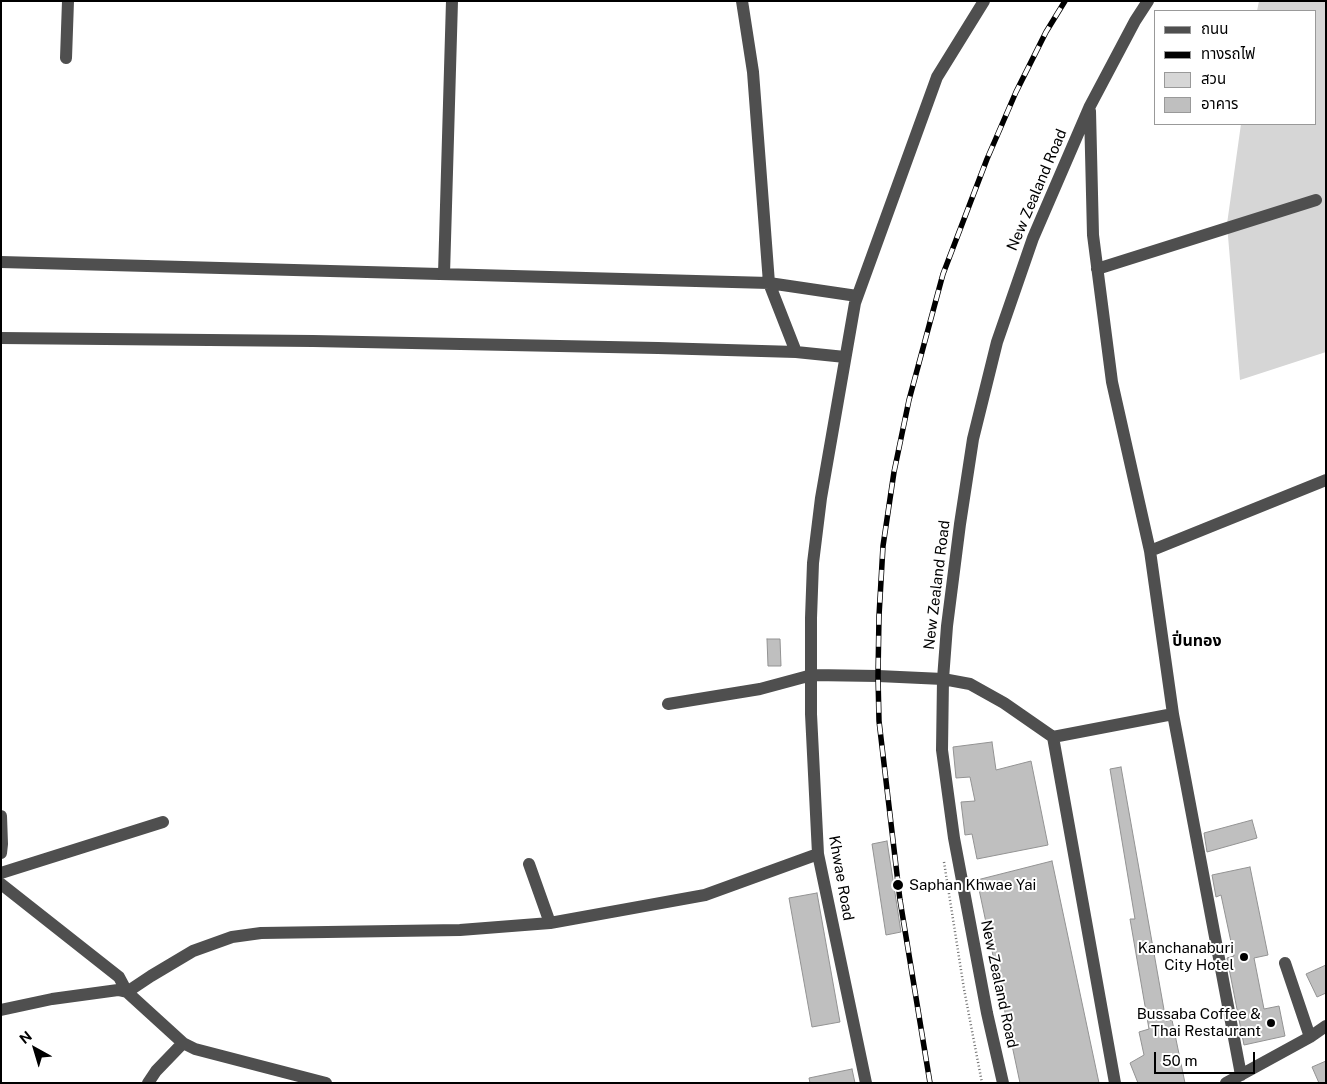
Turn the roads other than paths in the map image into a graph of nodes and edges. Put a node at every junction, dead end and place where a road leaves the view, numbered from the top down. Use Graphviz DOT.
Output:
graph roads {
  1 [pos="68,1"];
  2 [pos="452,1"];
  3 [pos="742,1"];
  4 [pos="984,1"];
  5 [pos="1148,1"];
  6 [pos="66,58"];
  7 [pos="1090,106"];
  8 [pos="1316,200"];
  9 [pos="1,262"];
  10 [pos="1097,269"];
  11 [pos="444,274"];
  12 [pos="769,283"];
  13 [pos="857,296"];
  14 [pos="1,338"];
  15 [pos="796,352"];
  16 [pos="845,356"];
  17 [pos="1326,480"];
  18 [pos="1150,551"];
  19 [pos="812,676"];
  20 [pos="943,679"];
  21 [pos="668,704"];
  22 [pos="1173,714"];
  23 [pos="1053,737"];
  24 [pos="1,816"];
  25 [pos="163,822"];
  26 [pos="1,854"];
  27 [pos="818,854"];
  28 [pos="529,864"];
  29 [pos="1,873"];
  30 [pos="1,884"];
  31 [pos="550,922"];
  32 [pos="1285,963"];
  33 [pos="127,992"];
  34 [pos="1,1010"];
  35 [pos="1326,1026"];
  36 [pos="1310,1037"];
  37 [pos="183,1043"];
  38 [pos="1242,1075"];
  39 [pos="148,1083"];
  40 [pos="326,1083"];
  41 [pos="866,1083"];
  42 [pos="1003,1083"];
  43 [pos="1115,1083"];
  44 [pos="1226,1083"];
  1 -- 6 [label="street"];
  2 -- 11 [label="street"];
  3 -- 12 [label="street"];
  4 -- 13 [label="street, Khwae Road"];
  5 -- 7 [label="street, New Zealand Road"];
  7 -- 10 [label="street, New Zealand Road"];
  7 -- 20 [label="street, New Zealand Road"];
  8 -- 10 [label="street"];
  9 -- 11 [label="street"];
  10 -- 18 [label="street, New Zealand Road"];
  11 -- 12 [label="street"];
  12 -- 13 [label="street"];
  12 -- 15 [label="street"];
  13 -- 16 [label="street, Khwae Road"];
  14 -- 15 [label="street"];
  15 -- 16 [label="street"];
  16 -- 19 [label="street, Khwae Road"];
  17 -- 18 [label="street"];
  18 -- 22 [label="street, New Zealand Road"];
  19 -- 20 [label="street"];
  19 -- 21 [label="street"];
  19 -- 27 [label="street, Khwae Road"];
  20 -- 23 [label="street"];
  20 -- 42 [label="street, New Zealand Road"];
  22 -- 23 [label="street"];
  22 -- 38 [label="street, New Zealand Road"];
  23 -- 43 [label="street"];
  24 -- 26 [label="street"];
  25 -- 29 [label="street"];
  27 -- 31 [label="street"];
  27 -- 41 [label="street, Khwae Road"];
  28 -- 31 [label="street"];
  30 -- 33 [label="street"];
  31 -- 33 [label="street"];
  32 -- 36 [label="street"];
  33 -- 34 [label="street"];
  33 -- 37 [label="street"];
  35 -- 36 [label="street"];
  36 -- 38 [label="street"];
  37 -- 39 [label="street"];
  37 -- 40 [label="street"];
  38 -- 44 [label="street"];
}
